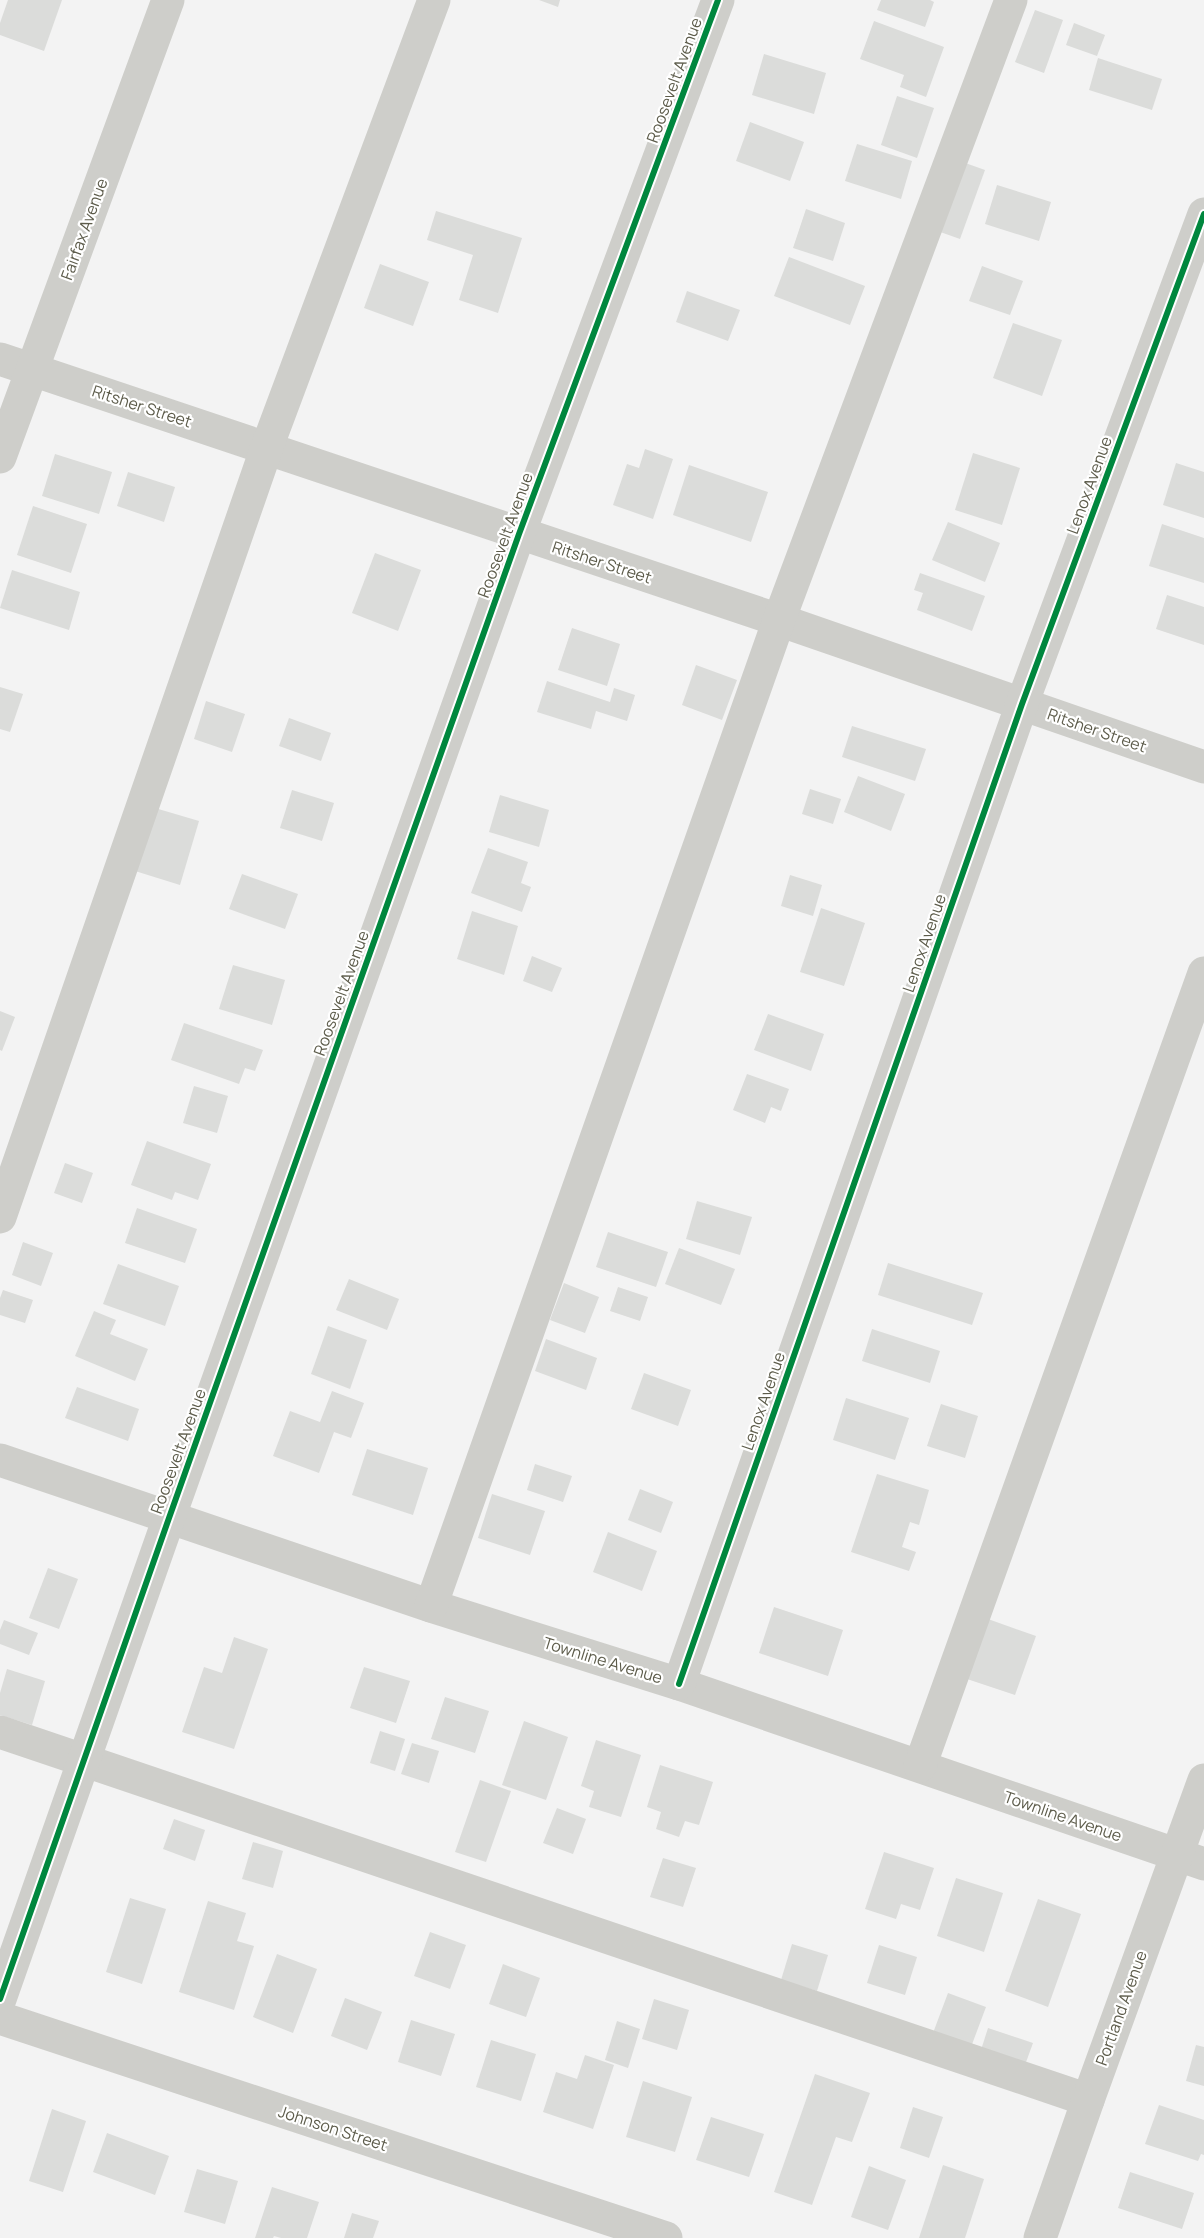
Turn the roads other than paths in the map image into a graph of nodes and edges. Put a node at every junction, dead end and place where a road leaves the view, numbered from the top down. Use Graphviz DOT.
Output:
graph roads {
  1 [pos="168,0"];
  2 [pos="434,0"];
  3 [pos="718,0"];
  4 [pos="1011,0"];
  5 [pos="1204,214"];
  6 [pos="0,359"];
  7 [pos="32,370"];
  8 [pos="267,447"];
  9 [pos="0,457"];
  10 [pos="519,534"];
  11 [pos="779,620"];
  12 [pos="1022,704"];
  13 [pos="1204,767"];
  14 [pos="1204,973"];
  15 [pos="0,1217"];
  16 [pos="0,1460"];
  17 [pos="169,1518"];
  18 [pos="431,1606"];
  19 [pos="679,1684"];
  20 [pos="0,1732"];
  21 [pos="84,1761"];
  22 [pos="920,1766"];
  23 [pos="1204,1780"];
  24 [pos="1190,1859"];
  25 [pos="0,1999"];
  26 [pos="0,2018"];
  27 [pos="1088,2100"];
  28 [pos="666,2238"];
  29 [pos="1040,2238"];
  1 -- 7 [label="street, Fairfax Avenue"];
  2 -- 8 [label="street"];
  3 -- 10 [label="street, Roosevelt Avenue"];
  4 -- 11 [label="street"];
  5 -- 12 [label="street, Lenox Avenue"];
  6 -- 7 [label="street, Ritsher Street"];
  7 -- 8 [label="street, Ritsher Street"];
  7 -- 9 [label="street, Fairfax Avenue"];
  8 -- 10 [label="street, Ritsher Street"];
  8 -- 15 [label="street"];
  10 -- 11 [label="street, Ritsher Street"];
  10 -- 17 [label="street, Roosevelt Avenue"];
  11 -- 12 [label="street, Ritsher Street"];
  11 -- 18 [label="street"];
  12 -- 13 [label="street, Ritsher Street"];
  12 -- 19 [label="street, Lenox Avenue"];
  14 -- 22 [label="street"];
  16 -- 17 [label="street, Townline Avenue"];
  17 -- 18 [label="street, Townline Avenue"];
  17 -- 21 [label="street, Roosevelt Avenue"];
  18 -- 19 [label="street, Townline Avenue"];
  19 -- 22 [label="street, Townline Avenue"];
  20 -- 21 [label="street"];
  21 -- 25 [label="street, Roosevelt Avenue"];
  21 -- 27 [label="street"];
  22 -- 24 [label="street, Townline Avenue"];
  23 -- 24 [label="street, Portland Avenue"];
  24 -- 27 [label="street, Portland Avenue"];
  26 -- 28 [label="street, Johnson Street"];
  27 -- 29 [label="street, Portland Avenue"];
}
